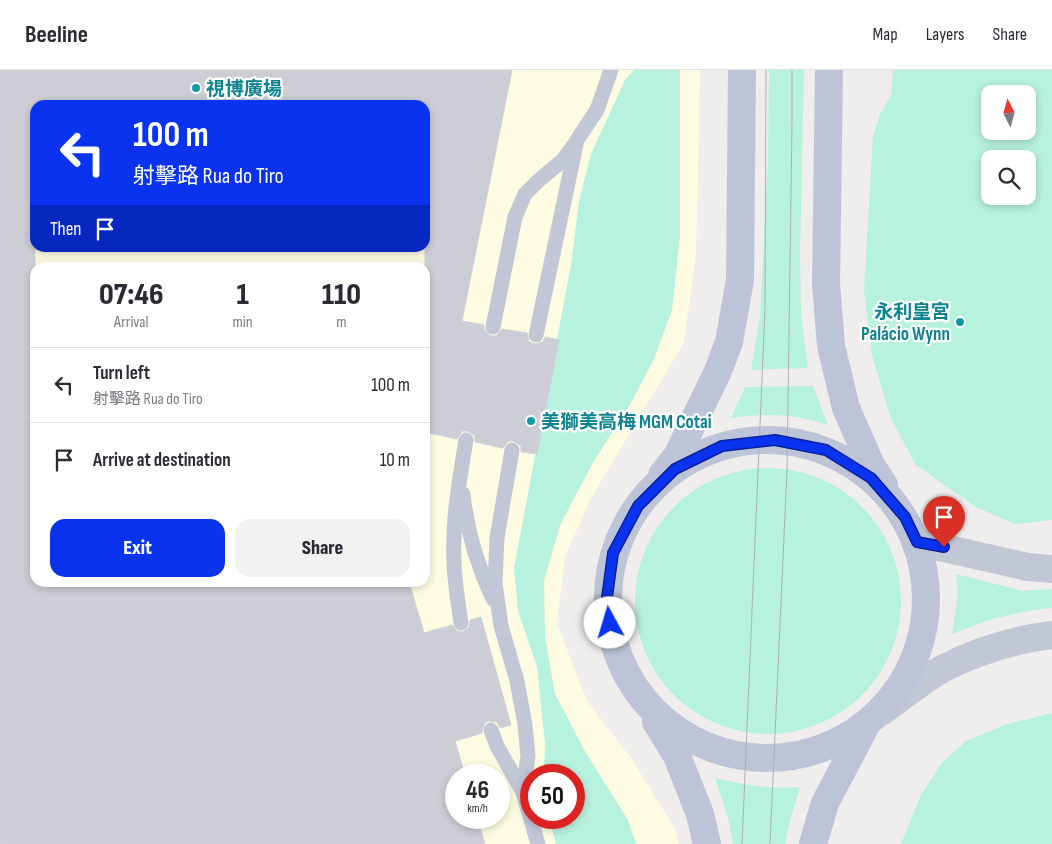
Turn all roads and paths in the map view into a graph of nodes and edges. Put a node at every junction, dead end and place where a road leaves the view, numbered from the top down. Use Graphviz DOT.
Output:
graph roads {
  1 [pos="611,70"];
  2 [pos="742,70"];
  3 [pos="829,70"];
  4 [pos="577,140"];
  5 [pos="493,327"];
  6 [pos="536,335"];
  7 [pos="466,440"];
  8 [pos="512,450"];
  9 [pos="461,469"];
  10 [pos="638,506"];
  11 [pos="905,517"];
  12 [pos="917,542"];
  13 [pos="1052,569"];
  14 [pos="499,614"];
  15 [pos="461,622"];
  16 [pos="1052,636"];
  17 [pos="645,703"];
  18 [pos="875,717"];
  19 [pos="491,730"];
  20 [pos="527,764"];
  21 [pos="520,785"];
  22 [pos="534,829"];
  23 [pos="538,844"];
  24 [pos="707,844"];
  25 [pos="813,844"];
  1 -- 4 [label="lane"];
  2 -- 10 [label="main road"];
  3 -- 11 [label="main road"];
  4 -- 5 [label="lane"];
  4 -- 6 [label="lane"];
  7 -- 9 [label="lane"];
  8 -- 14 [label="lane"];
  9 -- 14 [label="lane"];
  9 -- 15 [label="lane"];
  10 -- 11 [label="main road"];
  10 -- 17 [label="main road"];
  11 -- 12 [label="main road"];
  12 -- 13 [label="street"];
  12 -- 18 [label="main road"];
  14 -- 20 [label="lane"];
  16 -- 18 [label="street"];
  17 -- 18 [label="main road"];
  17 -- 24 [label="main road"];
  18 -- 25 [label="main road"];
  19 -- 21 [label="lane"];
  22 -- 23 [label="lane"];
}
